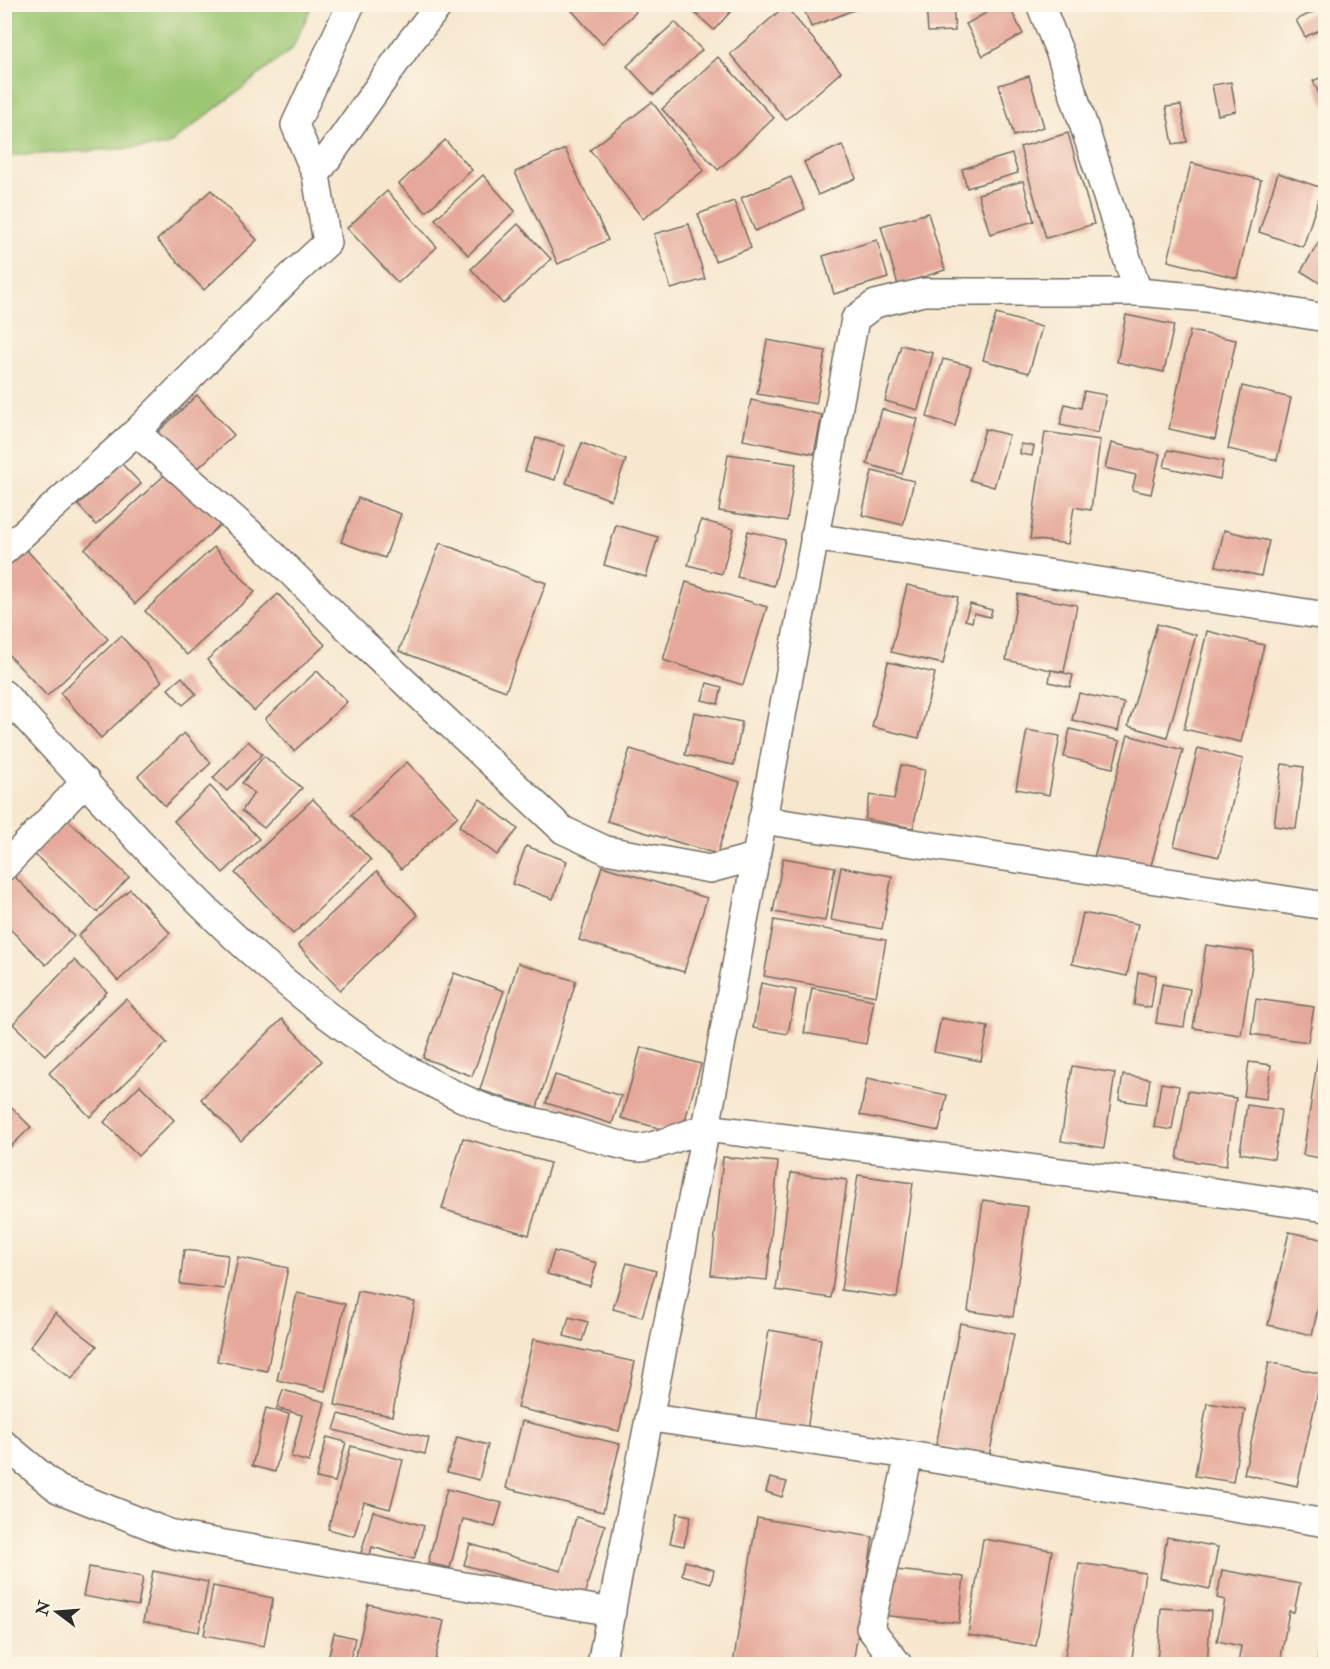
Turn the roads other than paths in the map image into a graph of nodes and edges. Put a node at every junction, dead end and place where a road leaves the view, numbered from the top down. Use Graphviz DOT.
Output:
graph roads {
  1 [pos="351,4"];
  2 [pos="440,4"];
  3 [pos="1040,4"];
  4 [pos="316,175"];
  5 [pos="1138,292"];
  6 [pos="1326,318"];
  7 [pos="136,432"];
  8 [pos="814,537"];
  9 [pos="4,551"];
  10 [pos="1326,616"];
  11 [pos="4,694"];
  12 [pos="86,781"];
  13 [pos="762,820"];
  14 [pos="754,859"];
  15 [pos="4,867"];
  16 [pos="1326,906"];
  17 [pos="706,1128"];
  18 [pos="1326,1208"];
  19 [pos="651,1418"];
  20 [pos="4,1443"];
  21 [pos="909,1455"];
  22 [pos="1326,1523"];
  23 [pos="612,1612"];
  24 [pos="601,1665"];
  25 [pos="898,1665"];
  1 -- 4 [label="street"];
  2 -- 4 [label="street"];
  3 -- 5 [label="street"];
  4 -- 7 [label="street"];
  5 -- 6 [label="street"];
  5 -- 8 [label="street"];
  7 -- 9 [label="street"];
  7 -- 14 [label="street"];
  8 -- 10 [label="street"];
  8 -- 13 [label="street"];
  11 -- 12 [label="street"];
  12 -- 15 [label="street"];
  12 -- 17 [label="street"];
  13 -- 14 [label="street"];
  13 -- 16 [label="street"];
  14 -- 17 [label="street"];
  17 -- 18 [label="street"];
  17 -- 19 [label="street"];
  19 -- 21 [label="street"];
  19 -- 23 [label="street"];
  20 -- 23 [label="street"];
  21 -- 22 [label="street"];
  21 -- 25 [label="street"];
  23 -- 24 [label="street"];
}
